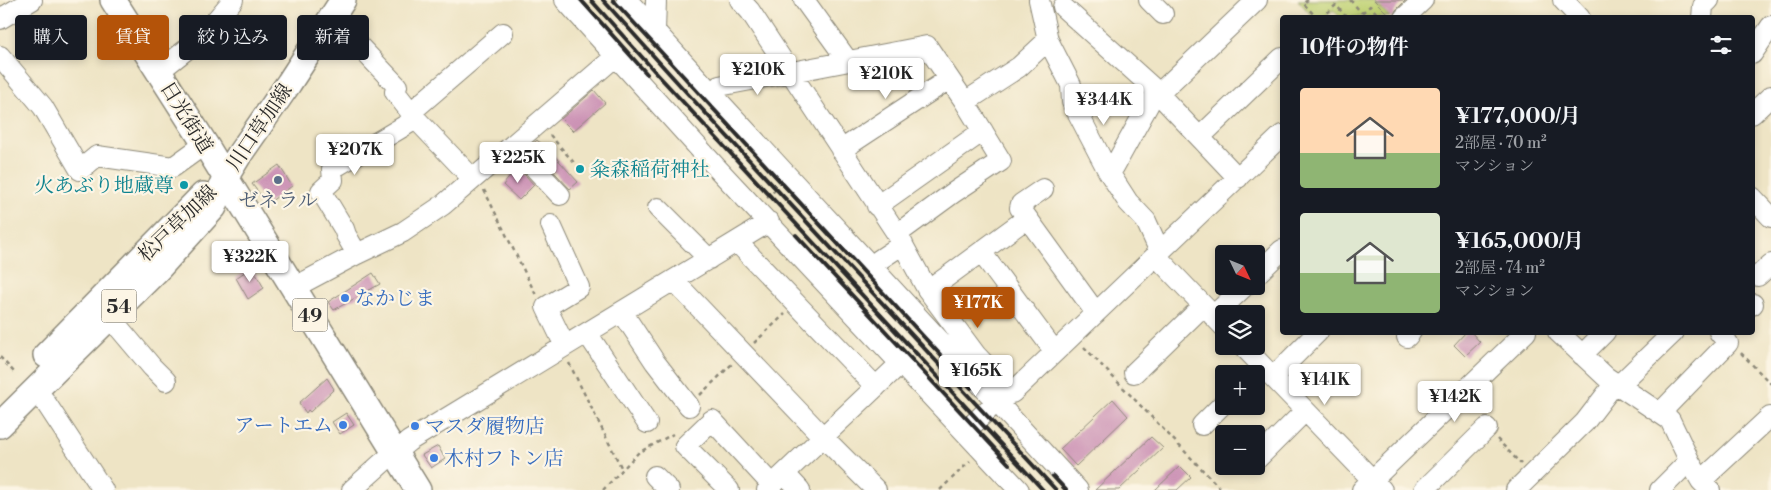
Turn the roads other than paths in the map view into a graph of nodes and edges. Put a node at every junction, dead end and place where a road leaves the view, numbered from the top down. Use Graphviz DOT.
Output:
graph roads {
  1 [pos="32,0"];
  2 [pos="113,0"];
  3 [pos="233,0"];
  4 [pos="343,0"];
  5 [pos="565,0"];
  6 [pos="628,0"];
  7 [pos="656,0"];
  8 [pos="740,0"];
  9 [pos="804,0"];
  10 [pos="1149,0"];
  11 [pos="1256,0"];
  12 [pos="1423,0"];
  13 [pos="1563,0"];
  14 [pos="1709,0"];
  15 [pos="1068,3"];
  16 [pos="1041,9"];
  17 [pos="1163,14"];
  18 [pos="334,15"];
  19 [pos="1407,15"];
  20 [pos="1577,15"];
  21 [pos="1702,15"];
  22 [pos="0,19"];
  23 [pos="1771,26"];
  24 [pos="655,32"];
  25 [pos="503,33"];
  26 [pos="1048,40"];
  27 [pos="1755,50"];
  28 [pos="0,56"];
  29 [pos="369,56"];
  30 [pos="616,56"];
  31 [pos="304,60"];
  32 [pos="1280,60"];
  33 [pos="848,61"];
  34 [pos="158,72"];
  35 [pos="790,72"];
  36 [pos="949,79"];
  37 [pos="712,94"];
  38 [pos="1159,94"];
  39 [pos="1771,96"];
  40 [pos="965,102"];
  41 [pos="1755,111"];
  42 [pos="413,116"];
  43 [pos="983,131"];
  44 [pos="1280,137"];
  45 [pos="1200,138"];
  46 [pos="204,144"];
  47 [pos="513,145"];
  48 [pos="841,150"];
  49 [pos="1108,171"];
  50 [pos="225,178"];
  51 [pos="474,178"];
  52 [pos="1238,178"];
  53 [pos="1043,189"];
  54 [pos="560,195"];
  55 [pos="1755,201"];
  56 [pos="877,206"];
  57 [pos="658,208"];
  58 [pos="1771,217"];
  59 [pos="1027,218"];
  60 [pos="769,222"];
  61 [pos="551,225"];
  62 [pos="900,239"];
  63 [pos="737,242"];
  64 [pos="981,252"];
  65 [pos="357,254"];
  66 [pos="1158,254"];
  67 [pos="1280,256"];
  68 [pos="709,259"];
  69 [pos="879,260"];
  70 [pos="1265,268"];
  71 [pos="674,281"];
  72 [pos="293,288"];
  73 [pos="927,290"];
  74 [pos="1236,295"];
  75 [pos="622,312"];
  76 [pos="1096,313"];
  77 [pos="109,316"];
  78 [pos="1214,316"];
  79 [pos="587,333"];
  80 [pos="1314,335"];
  81 [pos="1523,335"];
  82 [pos="1561,335"];
  83 [pos="1602,335"];
  84 [pos="1671,335"];
  85 [pos="1724,336"];
  86 [pos="563,347"];
  87 [pos="1055,352"];
  88 [pos="1582,355"];
  89 [pos="901,363"];
  90 [pos="1265,370"];
  91 [pos="1134,374"];
  92 [pos="1265,375"];
  93 [pos="166,381"];
  94 [pos="1617,384"];
  95 [pos="876,387"];
  96 [pos="34,390"];
  97 [pos="1004,397"];
  98 [pos="0,402"];
  99 [pos="689,406"];
  100 [pos="1305,410"];
  101 [pos="1215,412"];
  102 [pos="1660,413"];
  103 [pos="1767,414"];
  104 [pos="647,422"];
  105 [pos="0,424"];
  106 [pos="1202,425"];
  107 [pos="1486,428"];
  108 [pos="965,432"];
  109 [pos="823,437"];
  110 [pos="1265,451"];
  111 [pos="395,453"];
  112 [pos="1690,462"];
  113 [pos="775,483"];
  114 [pos="1706,485"];
  115 [pos="1372,487"];
  116 [pos="103,490"];
  117 [pos="352,490"];
  118 [pos="418,490"];
  119 [pos="729,490"];
  120 [pos="800,490"];
  121 [pos="876,490"];
  122 [pos="1019,490"];
  123 [pos="1078,490"];
  124 [pos="1424,490"];
  125 [pos="1516,490"];
  126 [pos="1660,490"];
  1 -- 22 [label="street"];
  2 -- 34 [label="main road, 日光街道 / 49"];
  3 -- 34 [label="street"];
  4 -- 18 [label="main road, 川口草加線"];
  5 -- 30 [label="street"];
  6 -- 24 [label="street"];
  7 -- 24 [label="street"];
  8 -- 35 [label="street"];
  9 -- 33 [label="street"];
  10 -- 17 [label="street"];
  11 -- 38 [label="street"];
  12 -- 19 [label="street"];
  13 -- 20 [label="street"];
  14 -- 21 [label="street"];
  15 -- 16 [label="street"];
  15 -- 38 [label="street"];
  16 -- 26 [label="street"];
  23 -- 27 [label="street"];
  24 -- 37 [label="street"];
  25 -- 42 [label="street"];
  26 -- 40 [label="street"];
  26 -- 49 [label="street"];
  28 -- 46 [label="street"];
  29 -- 42 [label="street"];
  30 -- 47 [label="street"];
  30 -- 60 [label="street"];
  31 -- 50 [label="main road, 川口草加線"];
  32 -- 45 [label="street"];
  33 -- 35 [label="street"];
  33 -- 36 [label="street"];
  34 -- 46 [label="main road, 日光街道 / 49"];
  35 -- 37 [label="street"];
  35 -- 48 [label="street"];
  36 -- 40 [label="street"];
  36 -- 48 [label="street"];
  37 -- 97 [label="street"];
  38 -- 45 [label="street"];
  38 -- 49 [label="street"];
  39 -- 41 [label="street"];
  40 -- 43 [label="street"];
  42 -- 51 [label="street"];
  42 -- 65 [label="street"];
  43 -- 56 [label="street"];
  43 -- 62 [label="street"];
  44 -- 52 [label="street"];
  45 -- 52 [label="street"];
  46 -- 50 [label="main road, 日光街道 / 49"];
  47 -- 51 [label="street"];
  47 -- 54 [label="street"];
  48 -- 56 [label="street"];
  49 -- 66 [label="street"];
  50 -- 72 [label="main road, 日光街道 / 49"];
  50 -- 77 [label="main road, 松戸草加線 / 54"];
  50 -- 98 [label="main road, 松戸草加線 / 54"];
  51 -- 65 [label="street"];
  52 -- 66 [label="street"];
  53 -- 59 [label="street"];
  55 -- 58 [label="street"];
  56 -- 62 [label="street"];
  57 -- 68 [label="street"];
  59 -- 64 [label="street"];
  59 -- 76 [label="street"];
  60 -- 63 [label="street"];
  60 -- 89 [label="street"];
  61 -- 86 [label="street"];
  62 -- 69 [label="street"];
  62 -- 73 [label="street"];
  63 -- 68 [label="street"];
  63 -- 95 [label="street"];
  64 -- 73 [label="street"];
  64 -- 87 [label="street"];
  65 -- 72 [label="street"];
  66 -- 76 [label="street"];
  66 -- 78 [label="street"];
  67 -- 70 [label="street"];
  68 -- 71 [label="street"];
  71 -- 75 [label="street"];
  71 -- 109 [label="street"];
  72 -- 111 [label="main road, 日光街道 / 49"];
  73 -- 97 [label="street"];
  74 -- 78 [label="street"];
  75 -- 79 [label="street"];
  75 -- 99 [label="street"];
  76 -- 87 [label="street"];
  77 -- 93 [label="street"];
  77 -- 96 [label="main road, 松戸草加線 / 54"];
  78 -- 91 [label="street"];
  79 -- 86 [label="street"];
  79 -- 104 [label="street"];
  80 -- 90 [label="street"];
  81 -- 115 [label="street"];
  82 -- 88 [label="street"];
  83 -- 88 [label="street"];
  84 -- 94 [label="street"];
  85 -- 102 [label="street"];
  86 -- 111 [label="street"];
  87 -- 97 [label="street"];
  88 -- 94 [label="street"];
  89 -- 95 [label="street"];
  89 -- 108 [label="street"];
  92 -- 100 [label="street"];
  94 -- 102 [label="street"];
  94 -- 125 [label="street"];
  95 -- 109 [label="street"];
  96 -- 105 [label="main road, 松戸草加線 / 54"];
  96 -- 116 [label="street"];
  97 -- 108 [label="street"];
  97 -- 123 [label="street"];
  100 -- 110 [label="street"];
  100 -- 115 [label="street"];
  101 -- 106 [label="street"];
  102 -- 112 [label="street"];
  103 -- 114 [label="street"];
  107 -- 124 [label="street"];
  108 -- 122 [label="street"];
  109 -- 113 [label="street"];
  109 -- 121 [label="street"];
  111 -- 117 [label="street"];
  111 -- 118 [label="main road, 日光街道 / 49"];
  112 -- 114 [label="street"];
  112 -- 126 [label="street"];
  113 -- 119 [label="street"];
  113 -- 120 [label="street"];
}
